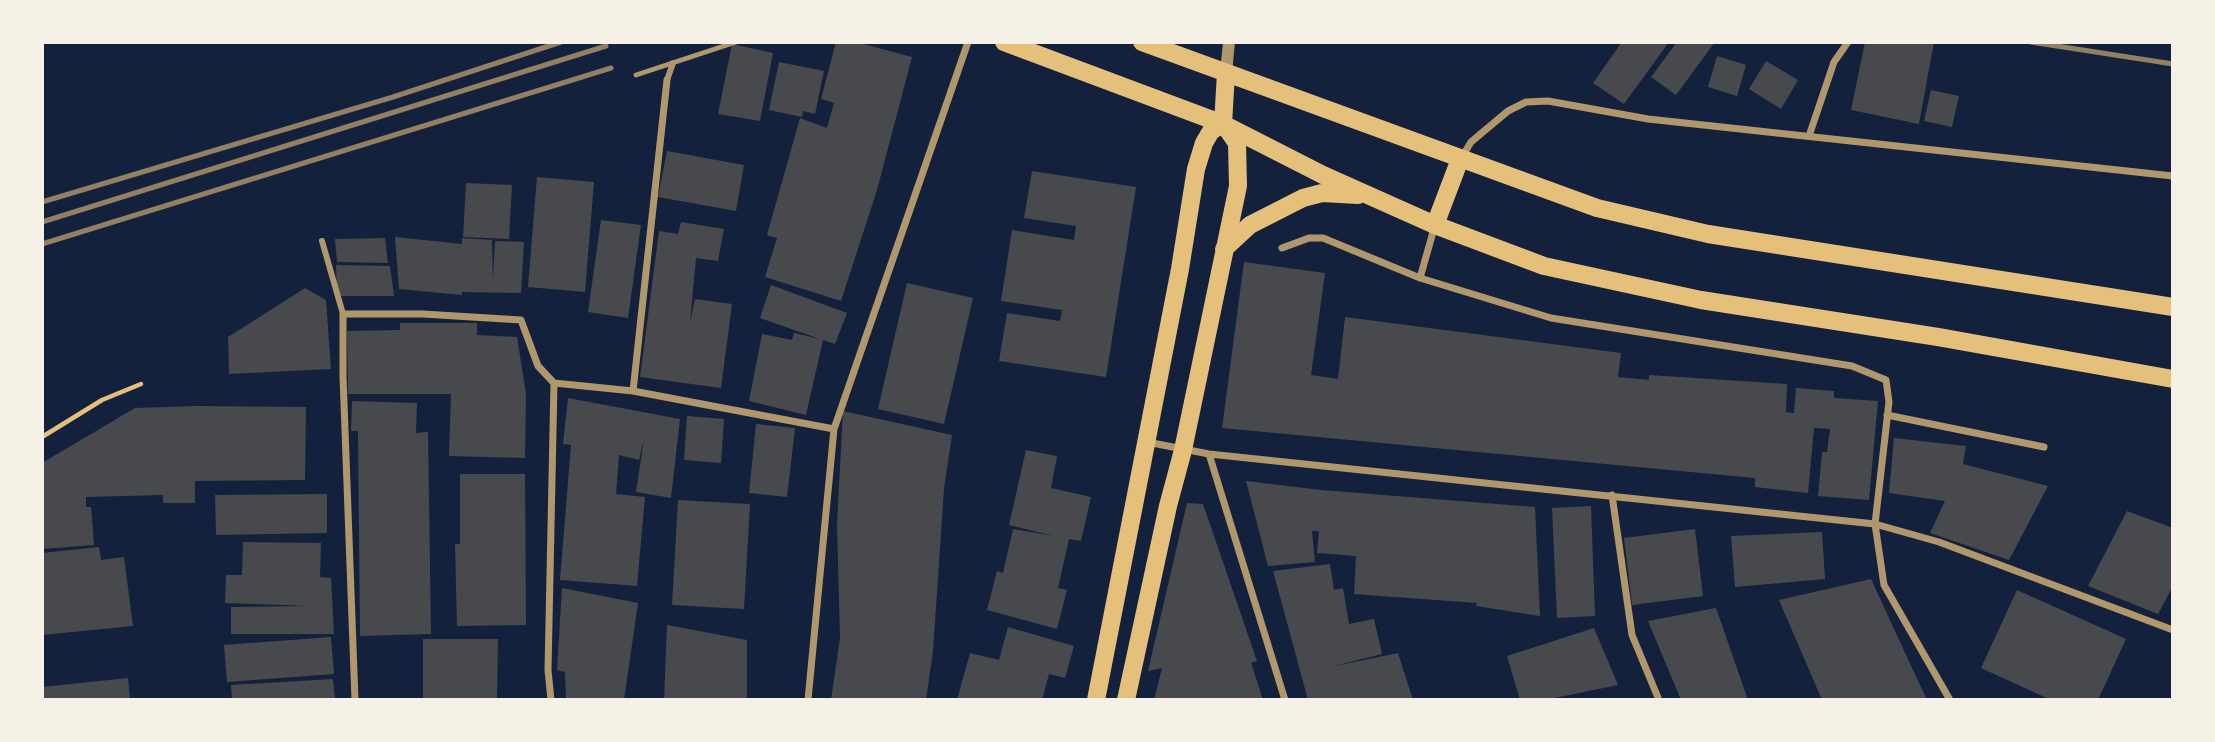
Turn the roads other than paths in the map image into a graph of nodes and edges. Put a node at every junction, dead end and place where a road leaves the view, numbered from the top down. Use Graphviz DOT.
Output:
graph roads {
  1 [pos="736,42"];
  2 [pos="968,42"];
  3 [pos="1004,42"];
  4 [pos="1142,42"];
  5 [pos="1229,42"];
  6 [pos="1848,42"];
  7 [pos="673,63"];
  8 [pos="1226,73"];
  9 [pos="636,75"];
  10 [pos="667,80"];
  11 [pos="1223,124"];
  12 [pos="1809,136"];
  13 [pos="1460,159"];
  14 [pos="2173,176"];
  15 [pos="1368,195"];
  16 [pos="1435,225"];
  17 [pos="322,241"];
  18 [pos="1282,248"];
  19 [pos="1224,249"];
  20 [pos="1420,278"];
  21 [pos="2119,300"];
  22 [pos="2173,307"];
  23 [pos="343,314"];
  24 [pos="2173,314"];
  25 [pos="2173,379"];
  26 [pos="554,383"];
  27 [pos="632,391"];
  28 [pos="1887,415"];
  29 [pos="834,429"];
  30 [pos="1147,442"];
  31 [pos="2044,447"];
  32 [pos="1183,450"];
  33 [pos="1209,454"];
  34 [pos="1612,495"];
  35 [pos="1875,524"];
  36 [pos="2173,630"];
  37 [pos="355,700"];
  38 [pos="551,700"];
  39 [pos="808,700"];
  40 [pos="1096,700"];
  41 [pos="1126,700"];
  42 [pos="1285,700"];
  43 [pos="1659,700"];
  44 [pos="1950,700"];
  1 -- 7 [label="lane"];
  2 -- 29 [label="street"];
  3 -- 11 [label="main road"];
  4 -- 8 [label="main road"];
  5 -- 8 [label="street"];
  6 -- 12 [label="street"];
  7 -- 9 [label="lane"];
  7 -- 10 [label="street"];
  8 -- 11 [label="main road"];
  8 -- 13 [label="main road"];
  10 -- 27 [label="street"];
  11 -- 15 [label="main road"];
  11 -- 19 [label="main road"];
  11 -- 30 [label="main road"];
  12 -- 13 [label="street"];
  12 -- 14 [label="street"];
  13 -- 16 [label="main road"];
  13 -- 21 [label="main road"];
  15 -- 16 [label="main road"];
  15 -- 19 [label="main road"];
  16 -- 20 [label="street"];
  16 -- 25 [label="main road"];
  17 -- 23 [label="street"];
  18 -- 20 [label="street"];
  19 -- 32 [label="main road"];
  20 -- 28 [label="street"];
  21 -- 22 [label="main road"];
  21 -- 24 [label="main road"];
  23 -- 26 [label="street"];
  23 -- 37 [label="street"];
  26 -- 27 [label="street"];
  26 -- 38 [label="street"];
  27 -- 29 [label="street"];
  28 -- 31 [label="street"];
  28 -- 35 [label="street"];
  29 -- 39 [label="street"];
  30 -- 32 [label="street"];
  30 -- 40 [label="main road"];
  32 -- 33 [label="street"];
  32 -- 41 [label="main road"];
  33 -- 34 [label="street"];
  33 -- 42 [label="street"];
  34 -- 35 [label="street"];
  34 -- 43 [label="street"];
  35 -- 36 [label="street"];
  35 -- 44 [label="street"];
}
